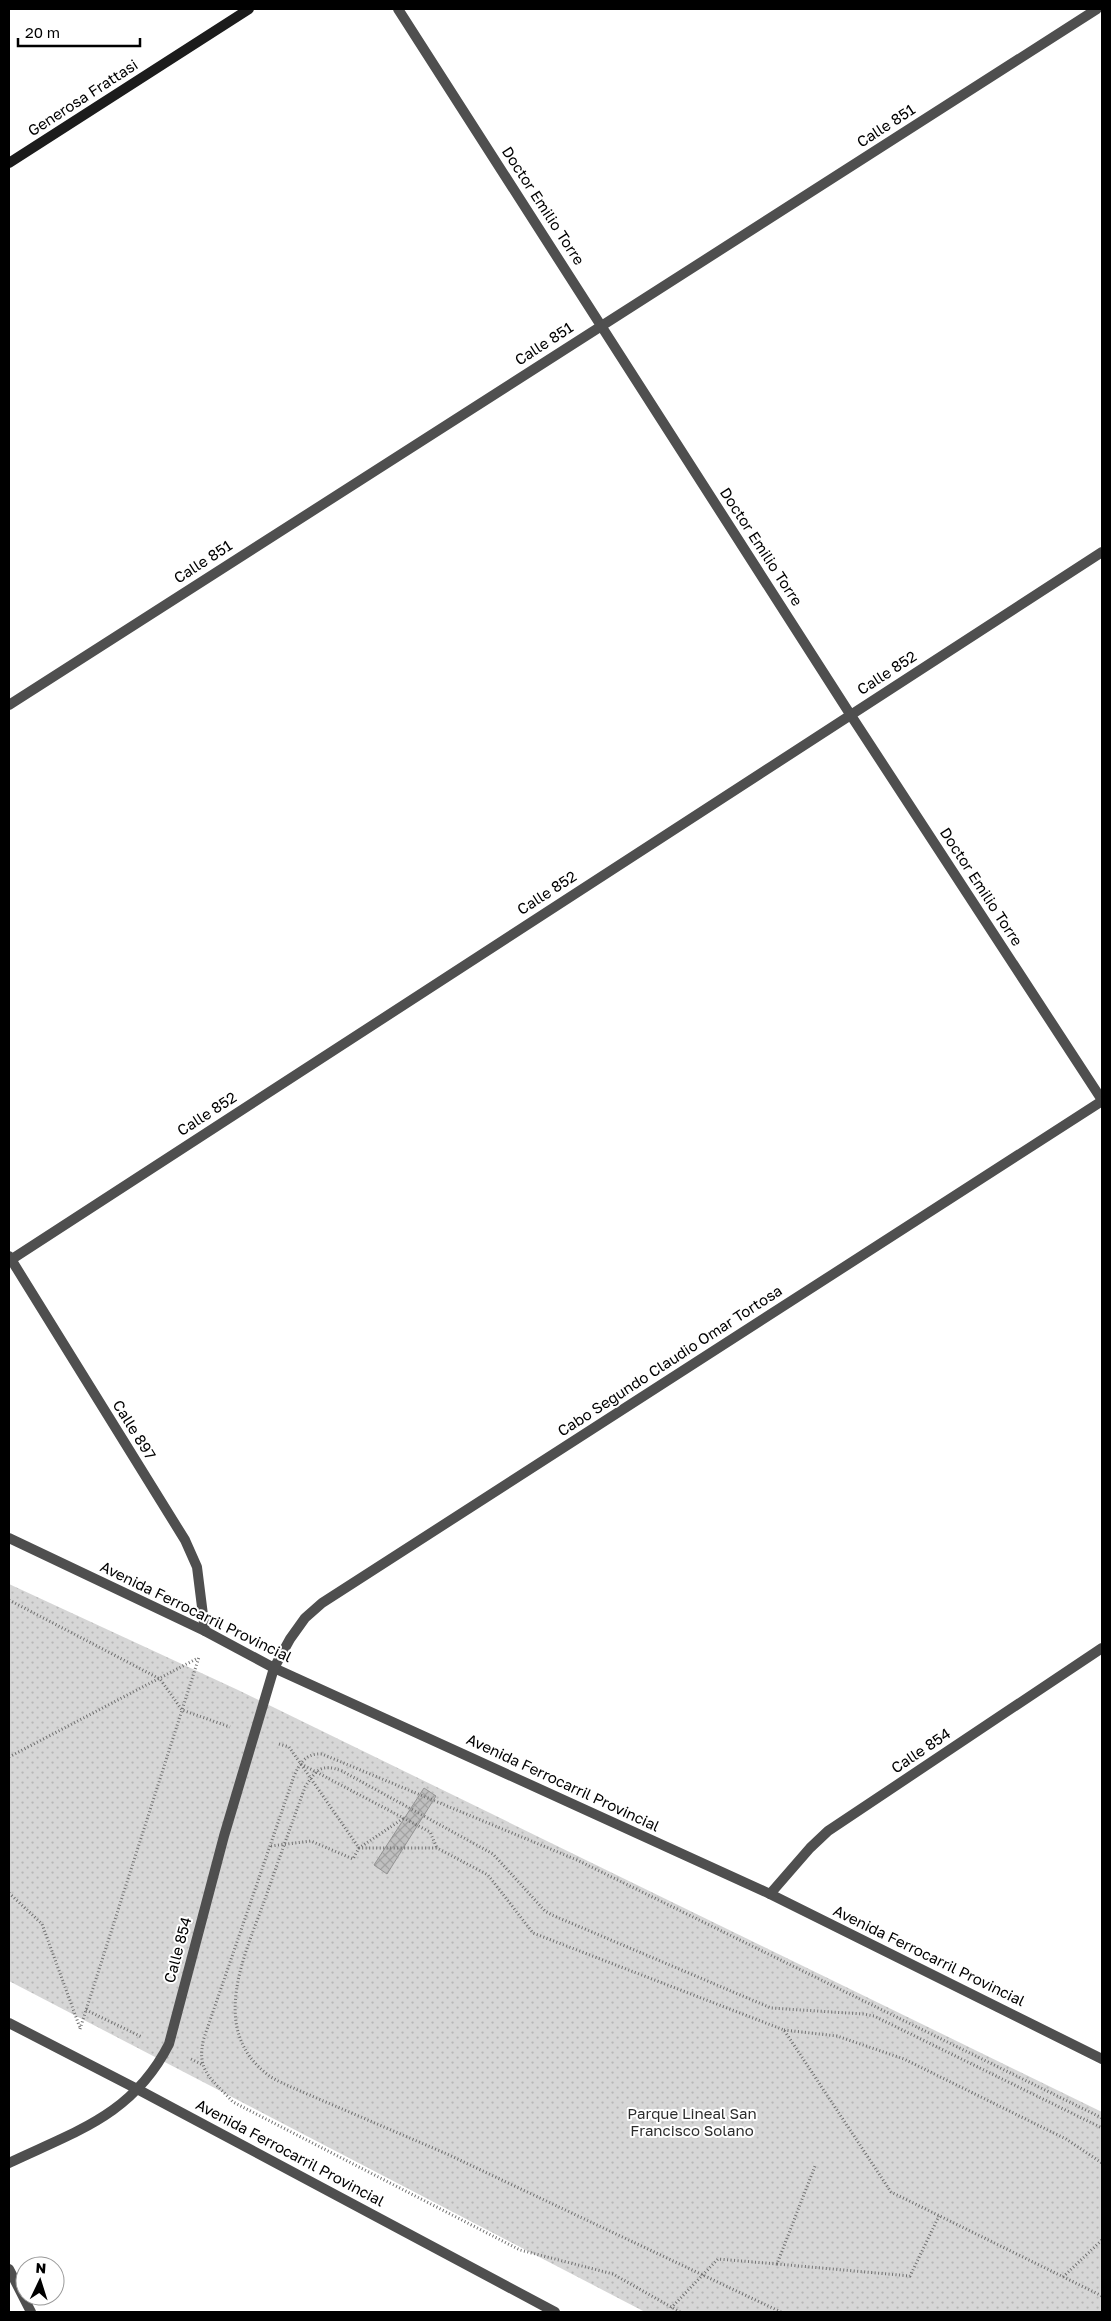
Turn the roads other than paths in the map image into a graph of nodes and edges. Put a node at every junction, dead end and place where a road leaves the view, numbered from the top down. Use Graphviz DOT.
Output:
graph roads {
  1 [pos="249,9"];
  2 [pos="398,9"];
  3 [pos="1096,9"];
  4 [pos="9,163"];
  5 [pos="601,325"];
  6 [pos="1102,552"];
  7 [pos="9,705"];
  8 [pos="850,714"];
  9 [pos="1102,1101"];
  10 [pos="10,1259"];
  11 [pos="9,1538"];
  12 [pos="205,1631"];
  13 [pos="1102,1648"];
  14 [pos="274,1668"];
  15 [pos="770,1894"];
  16 [pos="9,2023"];
  17 [pos="1102,2059"];
  18 [pos="139,2090"];
  19 [pos="9,2163"];
  20 [pos="9,2268"];
  21 [pos="32,2312"];
  22 [pos="555,2312"];
  1 -- 4 [label="main road, Generosa Frattasi"];
  2 -- 5 [label="street, Doctor Emilio Torre"];
  3 -- 5 [label="street, Calle 851"];
  5 -- 7 [label="street, Calle 851"];
  5 -- 8 [label="street, Doctor Emilio Torre"];
  6 -- 8 [label="street, Calle 852"];
  8 -- 9 [label="street, Doctor Emilio Torre"];
  8 -- 10 [label="street, Calle 852"];
  9 -- 14 [label="street, Cabo Segundo Claudio Omar Tortosa"];
  10 -- 12 [label="street, Calle 897"];
  11 -- 12 [label="street, Avenida Ferrocarril Provincial"];
  12 -- 14 [label="street, Avenida Ferrocarril Provincial"];
  13 -- 15 [label="street, Calle 854"];
  14 -- 15 [label="street, Avenida Ferrocarril Provincial"];
  14 -- 18 [label="street, Calle 854"];
  15 -- 17 [label="street, Avenida Ferrocarril Provincial"];
  16 -- 18 [label="street, Avenida Ferrocarril Provincial"];
  18 -- 19 [label="street, Calle 854"];
  18 -- 22 [label="street, Avenida Ferrocarril Provincial"];
  20 -- 21 [label="street"];
}
